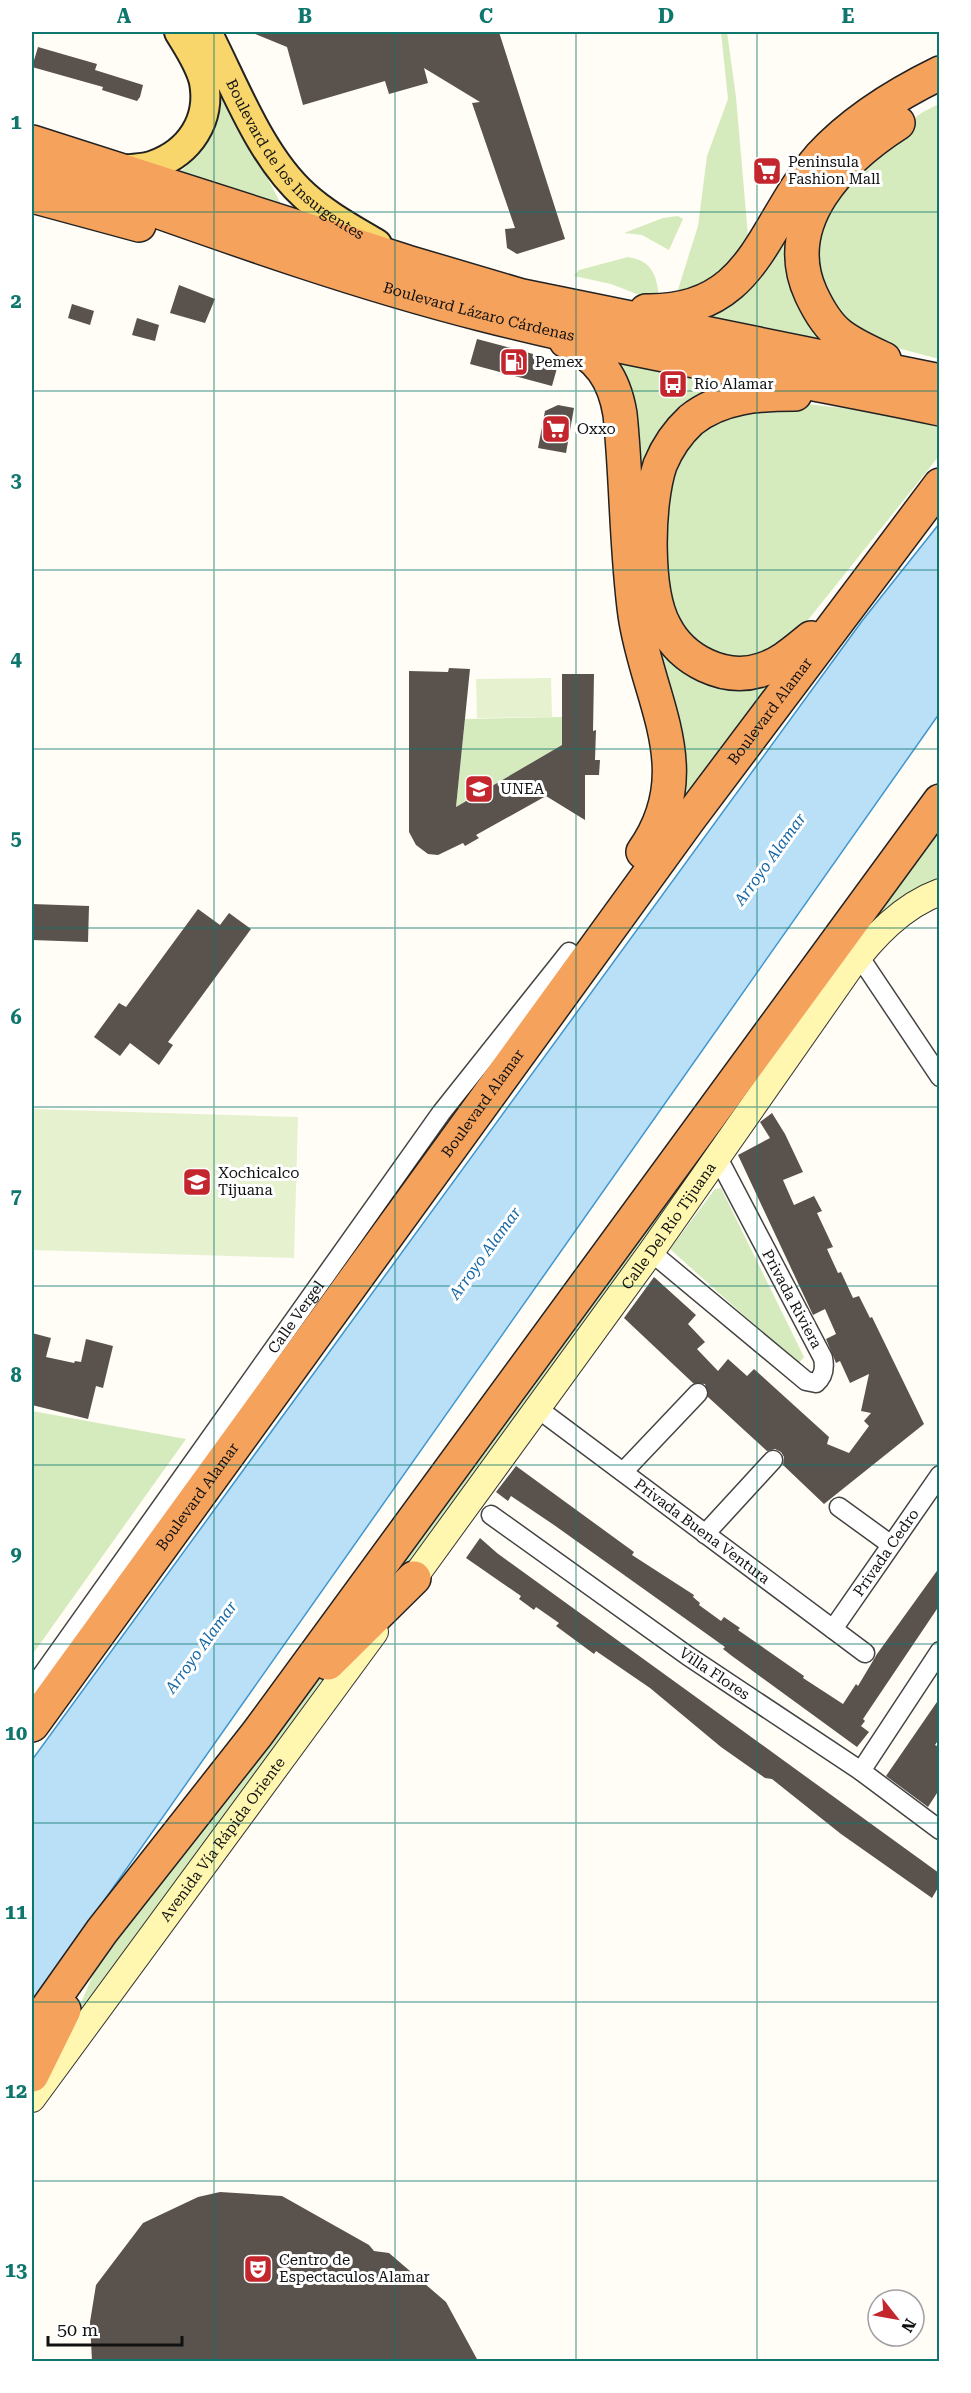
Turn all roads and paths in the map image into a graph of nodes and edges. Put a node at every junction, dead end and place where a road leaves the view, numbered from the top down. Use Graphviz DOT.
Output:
graph roads {
  1 [pos="179,32"];
  2 [pos="207,32"];
  3 [pos="939,73"];
  4 [pos="939,98"];
  5 [pos="32,142"];
  6 [pos="32,167"];
  7 [pos="122,170"];
  8 [pos="32,196"];
  9 [pos="407,262"];
  10 [pos="313,267"];
  11 [pos="522,296"];
  12 [pos="496,318"];
  13 [pos="932,379"];
  14 [pos="890,398"];
  15 [pos="939,409"];
  16 [pos="939,485"];
  17 [pos="857,593"];
  18 [pos="939,801"];
  19 [pos="689,819"];
  20 [pos="939,892"];
  21 [pos="569,952"];
  22 [pos="859,956"];
  23 [pos="939,1077"];
  24 [pos="717,1156"];
  25 [pos="651,1252"];
  26 [pos="250,1384"];
  27 [pos="698,1393"];
  28 [pos="537,1408"];
  29 [pos="773,1460"];
  30 [pos="623,1472"];
  31 [pos="939,1475"];
  32 [pos="839,1507"];
  33 [pos="483,1509"];
  34 [pos="705,1534"];
  35 [pos="890,1544"];
  36 [pos="159,1550"];
  37 [pos="414,1578"];
  38 [pos="832,1629"];
  39 [pos="939,1651"];
  40 [pos="865,1653"];
  41 [pos="32,1689"];
  42 [pos="32,1725"];
  43 [pos="257,1734"];
  44 [pos="861,1771"];
  45 [pos="939,1830"];
  46 [pos="102,1931"];
  47 [pos="32,2030"];
  48 [pos="32,2076"];
  49 [pos="32,2099"];
  1 -- 7 [label="main road, Boulevard de los Insurgentes"];
  2 -- 9 [label="main road, Boulevard de los Insurgentes"];
  3 -- 11 [label="highway"];
  4 -- 13 [label="highway"];
  5 -- 7 [label="highway, Boulevard Lázaro Cárdenas"];
  6 -- 10 [label="highway, Boulevard Lázaro Cárdenas"];
  7 -- 9 [label="highway, Boulevard Lázaro Cárdenas"];
  8 -- 10 [label="highway"];
  9 -- 11 [label="highway, Boulevard Lázaro Cárdenas"];
  10 -- 12 [label="highway, Boulevard Lázaro Cárdenas"];
  11 -- 13 [label="highway, Boulevard Lázaro Cárdenas"];
  12 -- 14 [label="highway, Boulevard Lázaro Cárdenas"];
  12 -- 21 [label="highway"];
  14 -- 15 [label="highway, Boulevard Lázaro Cárdenas"];
  14 -- 17 [label="highway"];
  16 -- 17 [label="highway, Boulevard Alamar"];
  17 -- 19 [label="highway, Boulevard Alamar"];
  18 -- 43 [label="highway"];
  19 -- 21 [label="highway"];
  19 -- 36 [label="highway, Boulevard Alamar"];
  20 -- 22 [label="street, Calle Del Río Tijuana"];
  21 -- 26 [label="street, Calle Vergel"];
  22 -- 23 [label="street"];
  22 -- 24 [label="street, Calle Del Río Tijuana"];
  24 -- 25 [label="street, Calle Del Río Tijuana"];
  24 -- 25 [label="street, Privada Riviera"];
  25 -- 28 [label="street, Calle Del Río Tijuana"];
  26 -- 36 [label="highway"];
  26 -- 41 [label="street, Calle Vergel"];
  27 -- 30 [label="street"];
  28 -- 30 [label="street, Privada Buena Ventura"];
  28 -- 33 [label="street, Calle Del Río Tijuana"];
  29 -- 34 [label="street"];
  30 -- 34 [label="street, Privada Buena Ventura"];
  31 -- 35 [label="street, Privada Cedro"];
  32 -- 35 [label="street"];
  33 -- 37 [label="street, Calle Del Río Tijuana"];
  33 -- 44 [label="street, Villa Flores"];
  34 -- 38 [label="street, Privada Buena Ventura"];
  35 -- 38 [label="street, Privada Cedro"];
  36 -- 42 [label="highway, Boulevard Alamar"];
  37 -- 43 [label="highway"];
  37 -- 49 [label="street, Avenida Vía Rápida Oriente"];
  38 -- 40 [label="street, Privada Buena Ventura"];
  39 -- 44 [label="street"];
  43 -- 46 [label="highway"];
  44 -- 45 [label="street, Villa Flores"];
  46 -- 47 [label="highway"];
  46 -- 48 [label="highway"];
}
